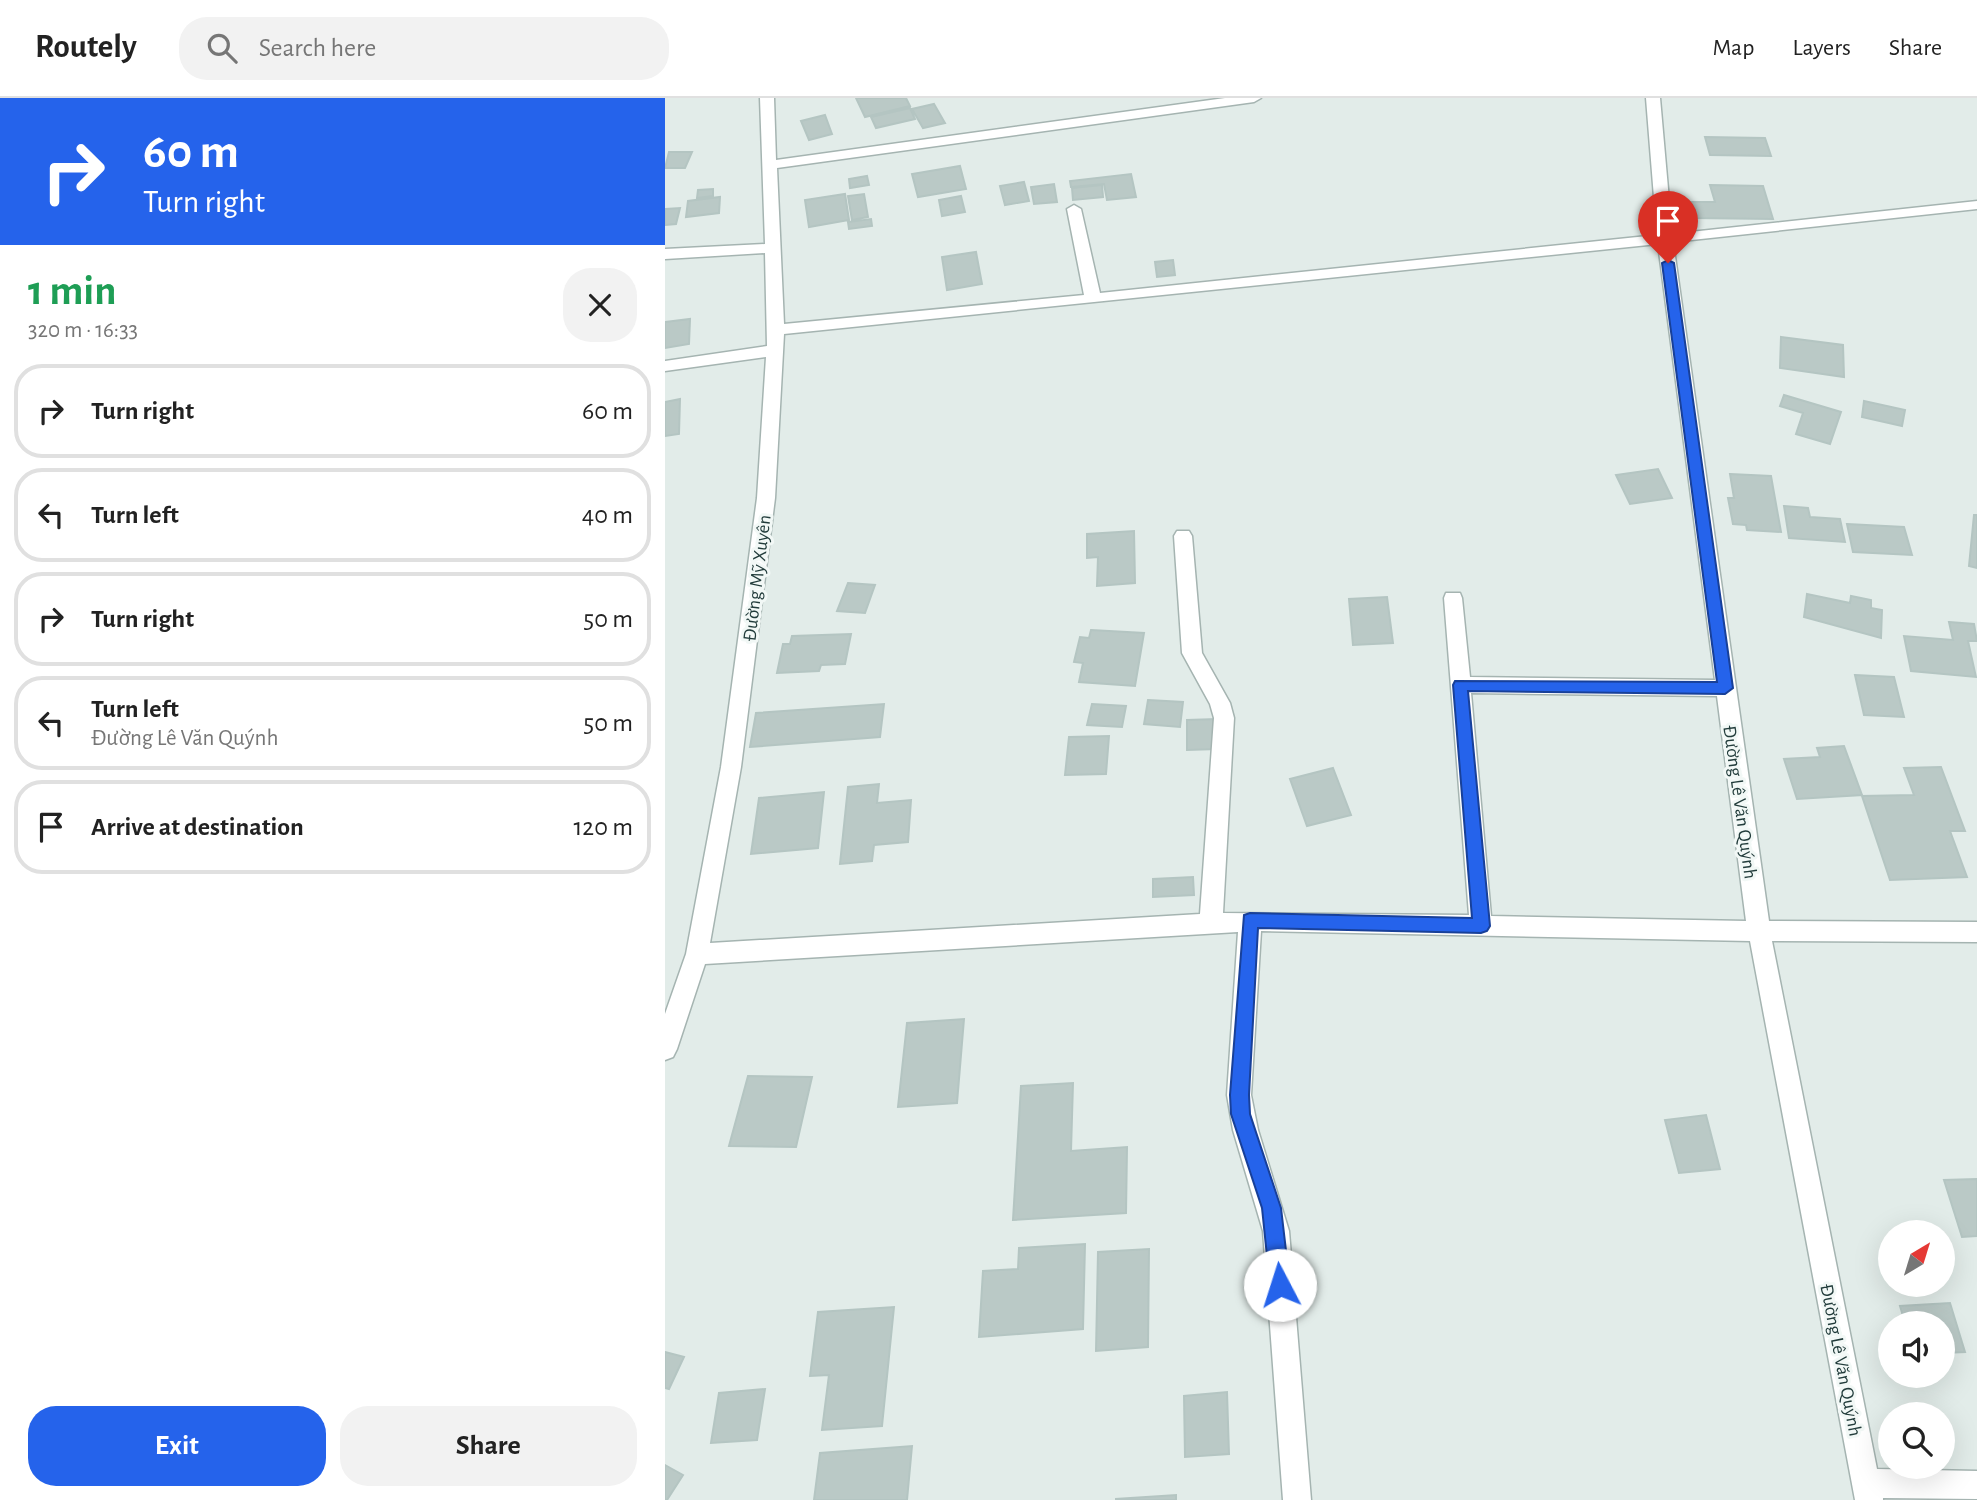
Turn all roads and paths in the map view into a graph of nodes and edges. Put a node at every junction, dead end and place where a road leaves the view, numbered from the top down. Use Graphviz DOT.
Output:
graph roads {
  1 [pos="767,98"];
  2 [pos="1254,98"];
  3 [pos="1653,98"];
  4 [pos="768,165"];
  5 [pos="1977,205"];
  6 [pos="1074,209"];
  7 [pos="1665,237"];
  8 [pos="771,248"];
  9 [pos="665,254"];
  10 [pos="1093,299"];
  11 [pos="776,330"];
  12 [pos="775,350"];
  13 [pos="665,366"];
  14 [pos="1183,536"];
  15 [pos="1453,598"];
  16 [pos="1460,685"];
  17 [pos="1725,688"];
  18 [pos="1250,921"];
  19 [pos="1211,923"];
  20 [pos="1481,926"];
  21 [pos="1759,931"];
  22 [pos="1977,932"];
  23 [pos="697,954"];
  24 [pos="665,1049"];
  25 [pos="1977,1485"];
  26 [pos="1867,1491"];
  27 [pos="1297,1500"];
  1 -- 4 [label="street, Đường Mỹ Xuyên"];
  2 -- 4 [label="street"];
  3 -- 7 [label="street, Đường Lê Văn Quýnh"];
  4 -- 8 [label="street, Đường Mỹ Xuyên"];
  5 -- 7 [label="street"];
  6 -- 10 [label="street"];
  7 -- 10 [label="street"];
  7 -- 17 [label="street, Đường Lê Văn Quýnh"];
  8 -- 9 [label="street"];
  8 -- 11 [label="street, Đường Mỹ Xuyên"];
  10 -- 11 [label="street"];
  11 -- 12 [label="street, Đường Mỹ Xuyên"];
  12 -- 13 [label="street"];
  12 -- 23 [label="street, Đường Mỹ Xuyên"];
  14 -- 19 [label="street"];
  15 -- 16 [label="street"];
  16 -- 17 [label="street"];
  16 -- 20 [label="street"];
  17 -- 21 [label="street, Đường Lê Văn Quýnh"];
  18 -- 19 [label="street"];
  18 -- 20 [label="street"];
  18 -- 27 [label="street"];
  19 -- 23 [label="street"];
  20 -- 21 [label="street"];
  21 -- 22 [label="street"];
  21 -- 26 [label="street, Đường Lê Văn Quýnh"];
  23 -- 24 [label="street, Đường Mỹ Xuyên"];
  25 -- 26 [label="street"];
}
